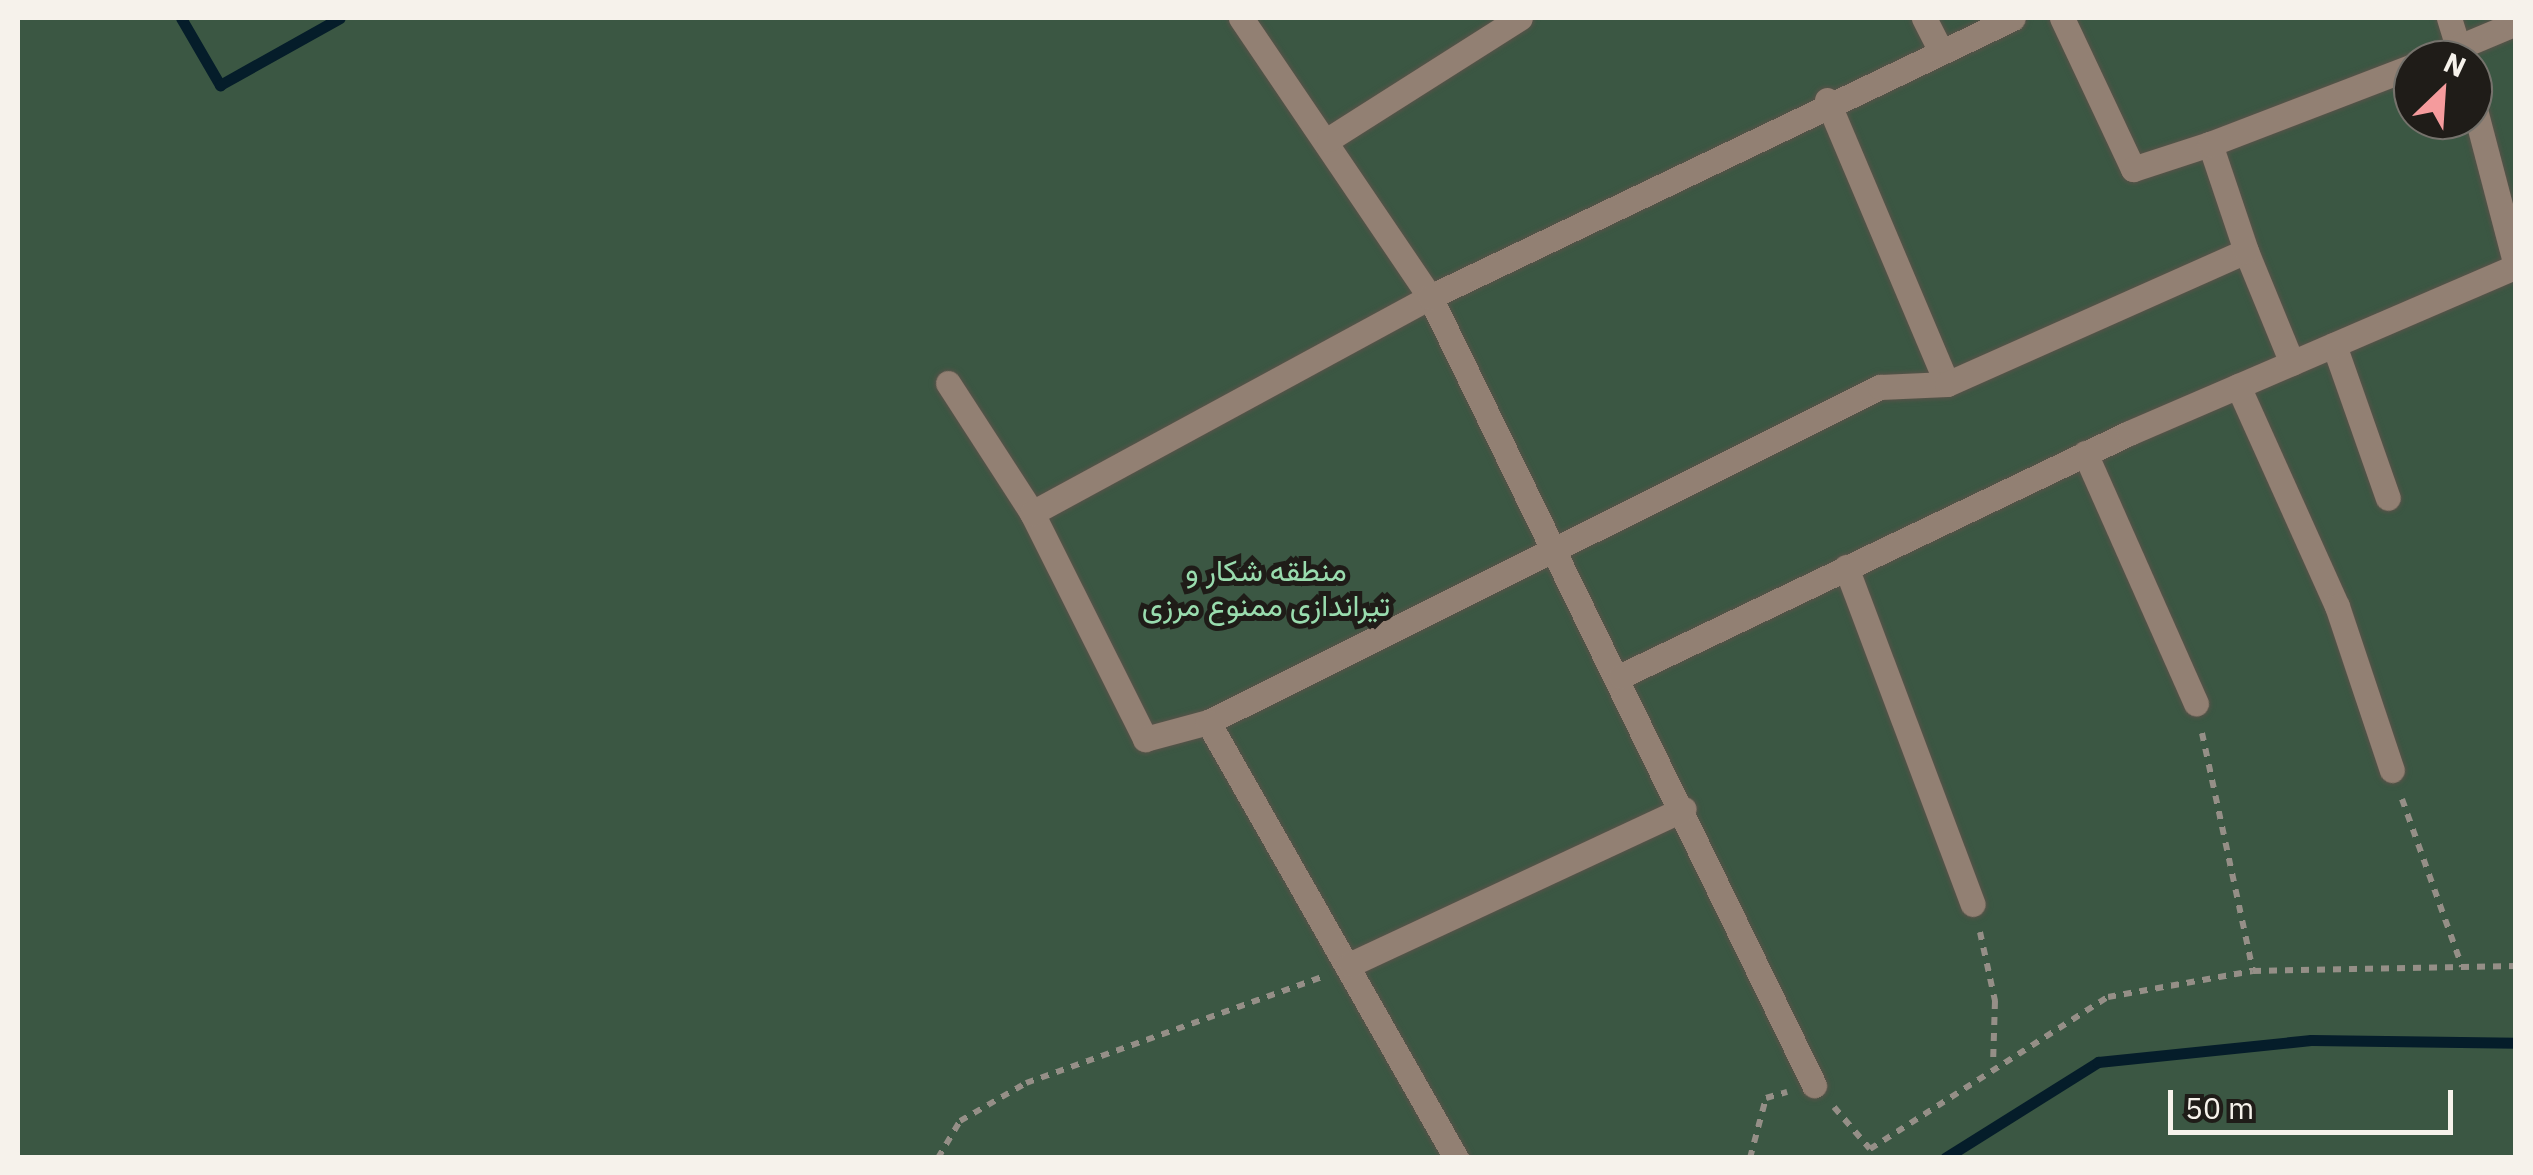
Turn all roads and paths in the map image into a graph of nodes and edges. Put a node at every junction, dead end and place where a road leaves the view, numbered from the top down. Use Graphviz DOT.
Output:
graph roads {
  1 [pos="1241,18"];
  2 [pos="1520,18"];
  3 [pos="1924,18"];
  4 [pos="2014,18"];
  5 [pos="2062,18"];
  6 [pos="2516,24"];
  7 [pos="2487,40"];
  8 [pos="1941,52"];
  9 [pos="2393,74"];
  10 [pos="1827,100"];
  11 [pos="1329,139"];
  12 [pos="2483,140"];
  13 [pos="2210,144"];
  14 [pos="2246,251"];
  15 [pos="2516,266"];
  16 [pos="1430,296"];
  17 [pos="2334,345"];
  18 [pos="2292,363"];
  19 [pos="948,383"];
  20 [pos="1947,384"];
  21 [pos="2238,386"];
  22 [pos="2086,453"];
  23 [pos="2388,498"];
  24 [pos="1032,512"];
  25 [pos="1552,545"];
  26 [pos="1846,568"];
  27 [pos="1620,676"];
  28 [pos="2196,703"];
  29 [pos="1208,722"];
  30 [pos="2392,770"];
  31 [pos="1684,809"];
  32 [pos="1973,904"];
  33 [pos="1351,964"];
  34 [pos="2516,966"];
  35 [pos="2462,967"];
  36 [pos="2253,971"];
  37 [pos="1992,1064"];
  38 [pos="1814,1085"];
  39 [pos="938,1158"];
  40 [pos="1456,1158"];
  41 [pos="1750,1158"];
  1 -- 11 [label="street"];
  2 -- 11 [label="street"];
  3 -- 8 [label="street"];
  4 -- 8 [label="street"];
  5 -- 13 [label="street"];
  6 -- 7 [label="street"];
  8 -- 10 [label="street"];
  9 -- 13 [label="street"];
  10 -- 16 [label="street"];
  10 -- 20 [label="street"];
  11 -- 16 [label="street"];
  12 -- 15 [label="street"];
  13 -- 14 [label="street"];
  14 -- 18 [label="street"];
  14 -- 20 [label="street"];
  15 -- 17 [label="street"];
  16 -- 24 [label="street"];
  16 -- 25 [label="street"];
  17 -- 18 [label="street"];
  17 -- 23 [label="street"];
  18 -- 21 [label="street"];
  19 -- 24 [label="street"];
  20 -- 25 [label="street"];
  21 -- 22 [label="street"];
  21 -- 30 [label="street"];
  22 -- 26 [label="street"];
  22 -- 28 [label="street"];
  24 -- 29 [label="street"];
  25 -- 27 [label="street"];
  25 -- 29 [label="street"];
  26 -- 27 [label="street"];
  26 -- 32 [label="street"];
  27 -- 31 [label="street"];
  28 -- 36 [label="path"];
  29 -- 33 [label="street"];
  30 -- 35 [label="path"];
  31 -- 33 [label="street"];
  31 -- 38 [label="street"];
  32 -- 37 [label="path"];
  33 -- 39 [label="path"];
  33 -- 40 [label="street"];
  34 -- 35 [label="path"];
  35 -- 36 [label="path"];
  36 -- 37 [label="path"];
  37 -- 38 [label="path"];
  38 -- 41 [label="path"];
}
